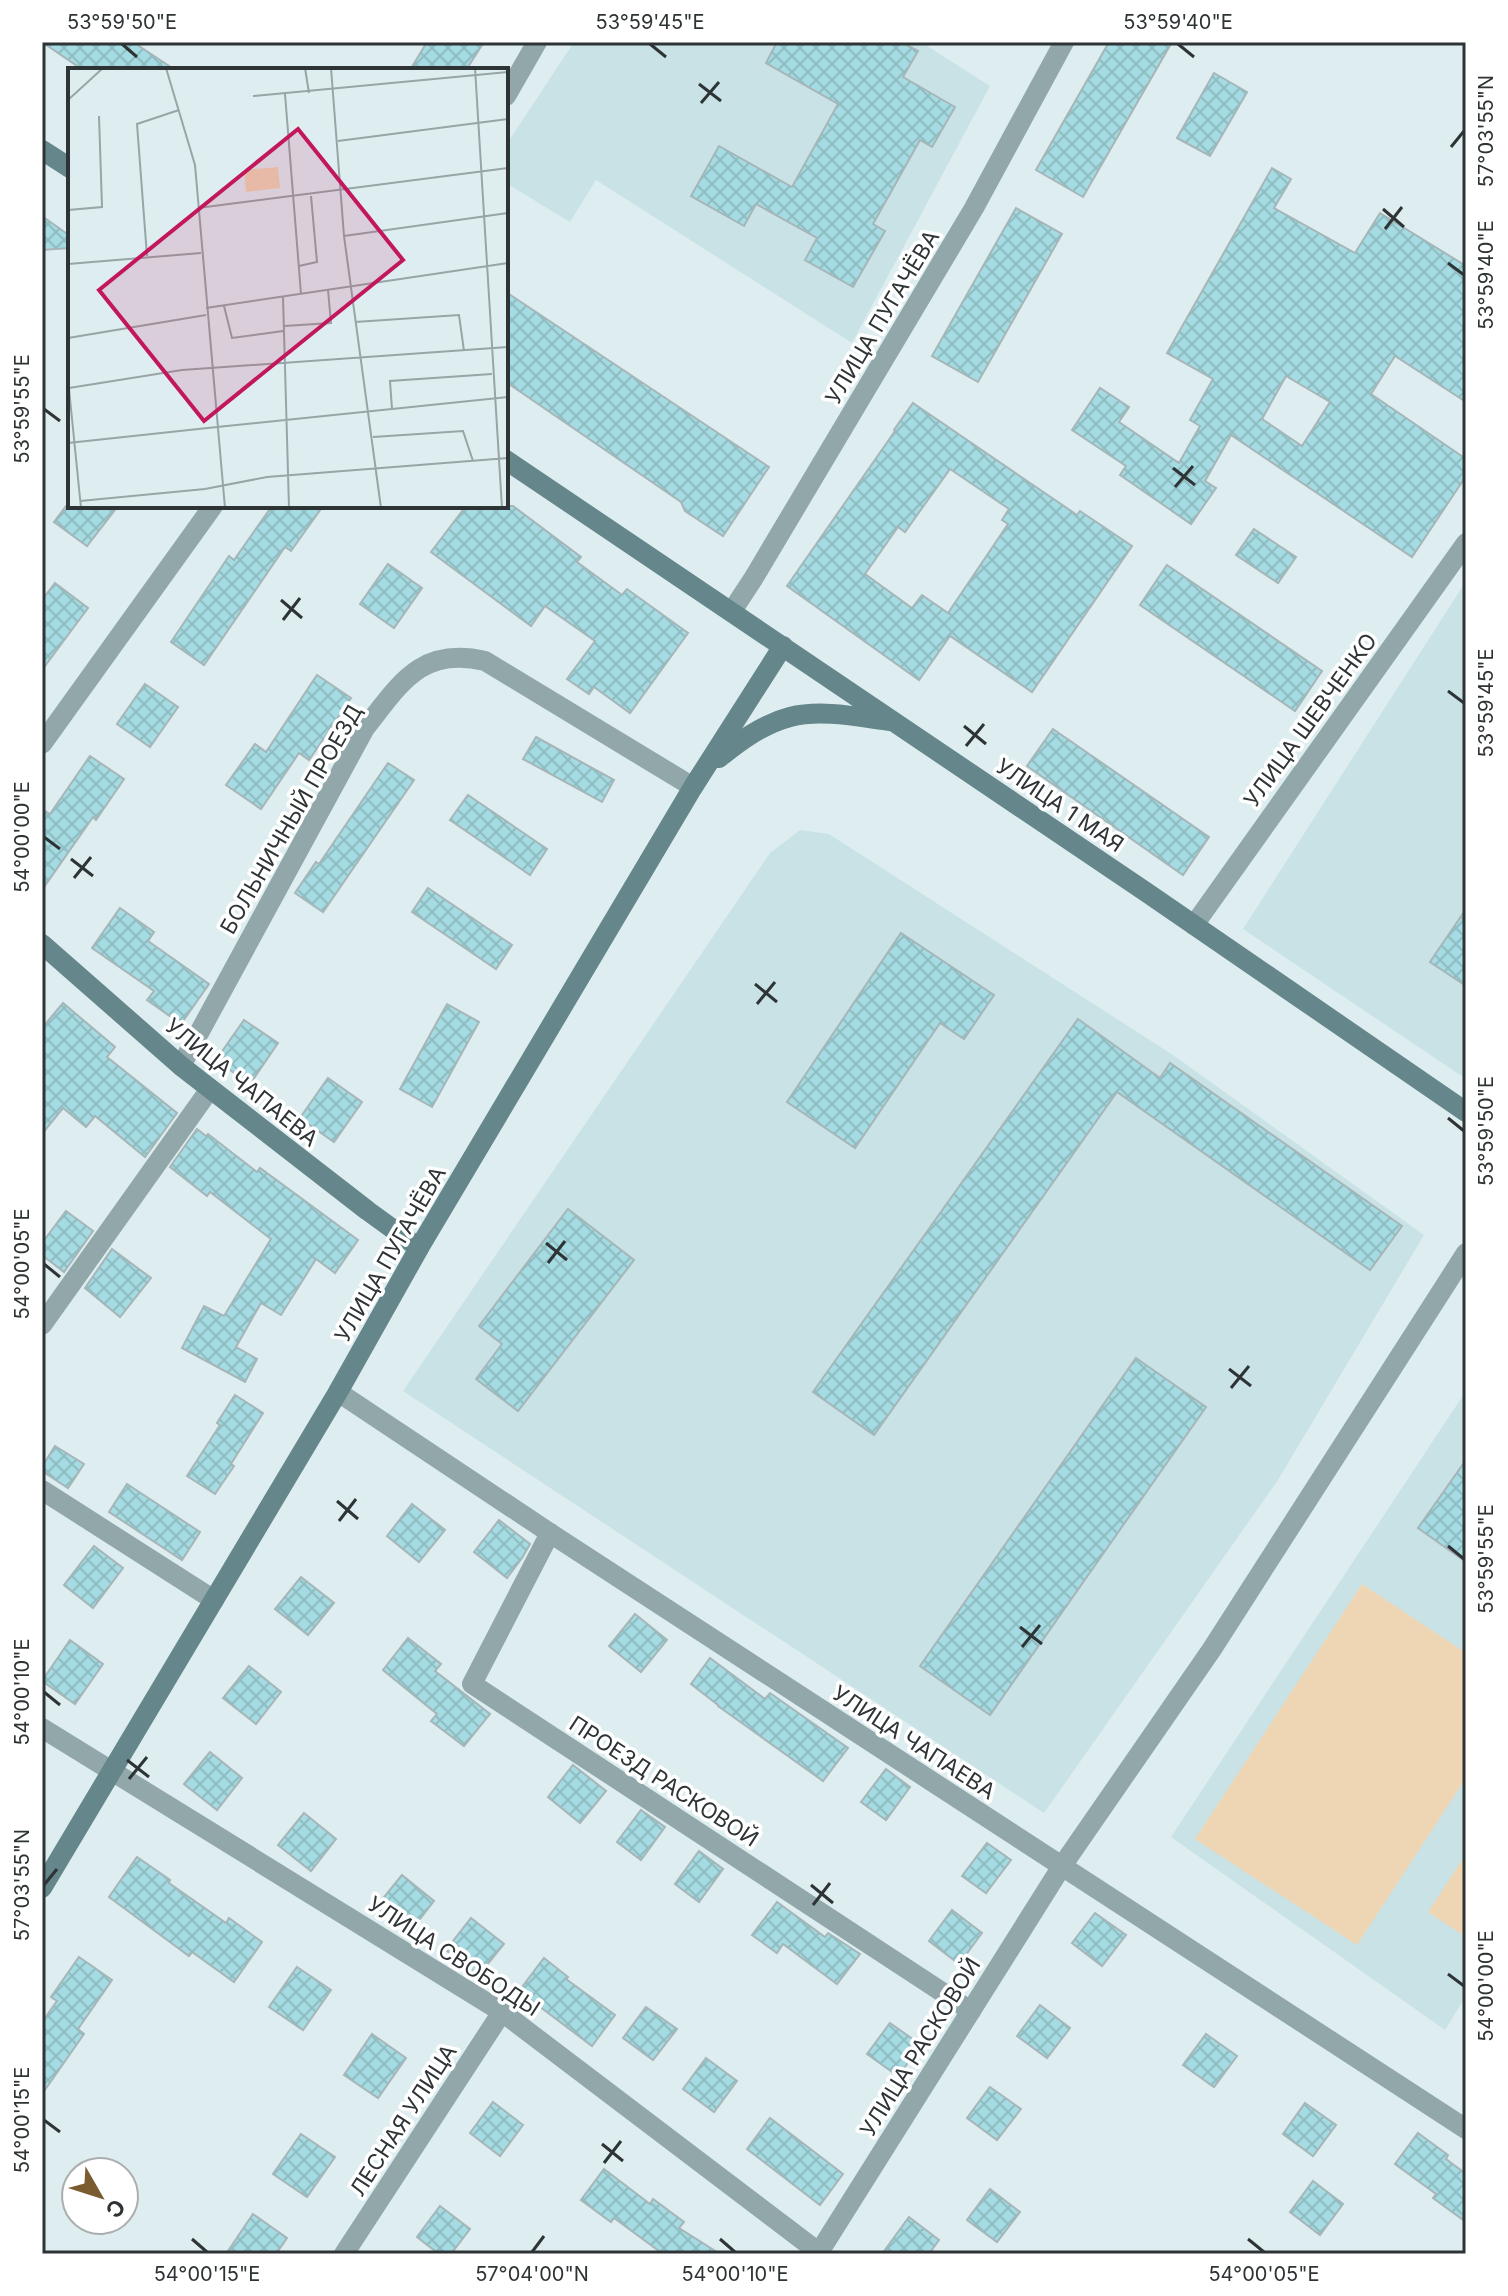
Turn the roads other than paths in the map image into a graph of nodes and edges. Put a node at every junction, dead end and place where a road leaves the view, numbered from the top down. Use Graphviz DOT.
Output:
graph roads {
  1 [pos="537,42"];
  2 [pos="1064,42"];
  3 [pos="508,93"];
  4 [pos="42,150"];
  5 [pos="68,167"];
  6 [pos="508,461"];
  7 [pos="212,508"];
  8 [pos="1466,543"];
  9 [pos="732,611"];
  10 [pos="783,646"];
  11 [pos="895,721"];
  12 [pos="42,744"];
  13 [pos="698,779"];
  14 [pos="1194,925"];
  15 [pos="42,944"];
  16 [pos="181,1066"];
  17 [pos="210,1089"];
  18 [pos="1466,1112"];
  19 [pos="419,1248"];
  20 [pos="1466,1253"];
  21 [pos="42,1325"];
  22 [pos="338,1392"];
  23 [pos="42,1490"];
  24 [pos="550,1533"];
  25 [pos="214,1600"];
  26 [pos="42,1728"];
  27 [pos="112,1770"];
  28 [pos="1062,1866"];
  29 [pos="42,1888"];
  30 [pos="971,2011"];
  31 [pos="502,2012"];
  32 [pos="1466,2129"];
  33 [pos="344,2254"];
  34 [pos="819,2254"];
  1 -- 3 [label="street"];
  2 -- 9 [label="street, УЛИЦА ПУГАЧЁВА"];
  4 -- 5 [label="main road"];
  6 -- 9 [label="main road, УЛИЦА 1 МАЯ"];
  7 -- 12 [label="street"];
  8 -- 14 [label="street, УЛИЦА ШЕВЧЕНКО"];
  9 -- 10 [label="main road, УЛИЦА 1 МАЯ"];
  10 -- 11 [label="main road, УЛИЦА 1 МАЯ"];
  10 -- 13 [label="main road, УЛИЦА ПУГАЧЁВА"];
  11 -- 13 [label="main road"];
  11 -- 14 [label="main road, УЛИЦА 1 МАЯ"];
  13 -- 16 [label="street, БОЛЬНИЧНЫЙ ПРОЕЗД"];
  13 -- 19 [label="main road, УЛИЦА ПУГАЧЁВА"];
  14 -- 18 [label="main road, УЛИЦА 1 МАЯ"];
  15 -- 16 [label="main road, УЛИЦА ЧАПАЕВА"];
  16 -- 17 [label="main road, УЛИЦА ЧАПАЕВА"];
  17 -- 19 [label="main road, УЛИЦА ЧАПАЕВА"];
  17 -- 21 [label="street"];
  19 -- 22 [label="main road, УЛИЦА ПУГАЧЁВА"];
  20 -- 28 [label="street, УЛИЦА РАСКОВОЙ"];
  22 -- 24 [label="street, УЛИЦА ЧАПАЕВА"];
  22 -- 25 [label="main road, УЛИЦА ПУГАЧЁВА"];
  23 -- 25 [label="street"];
  24 -- 28 [label="street, УЛИЦА ЧАПАЕВА"];
  24 -- 30 [label="street, ПРОЕЗД РАСКОВОЙ"];
  25 -- 27 [label="main road, УЛИЦА ПУГАЧЁВА"];
  26 -- 27 [label="street, УЛИЦА СВОБОДЫ"];
  27 -- 29 [label="main road, УЛИЦА ПУГАЧЁВА"];
  27 -- 31 [label="street, УЛИЦА СВОБОДЫ"];
  28 -- 30 [label="street, УЛИЦА РАСКОВОЙ"];
  28 -- 32 [label="street, УЛИЦА ЧАПАЕВА"];
  30 -- 34 [label="street, УЛИЦА РАСКОВОЙ"];
  31 -- 33 [label="street, ЛЕСНАЯ УЛИЦА"];
  31 -- 34 [label="street, УЛИЦА СВОБОДЫ"];
}
